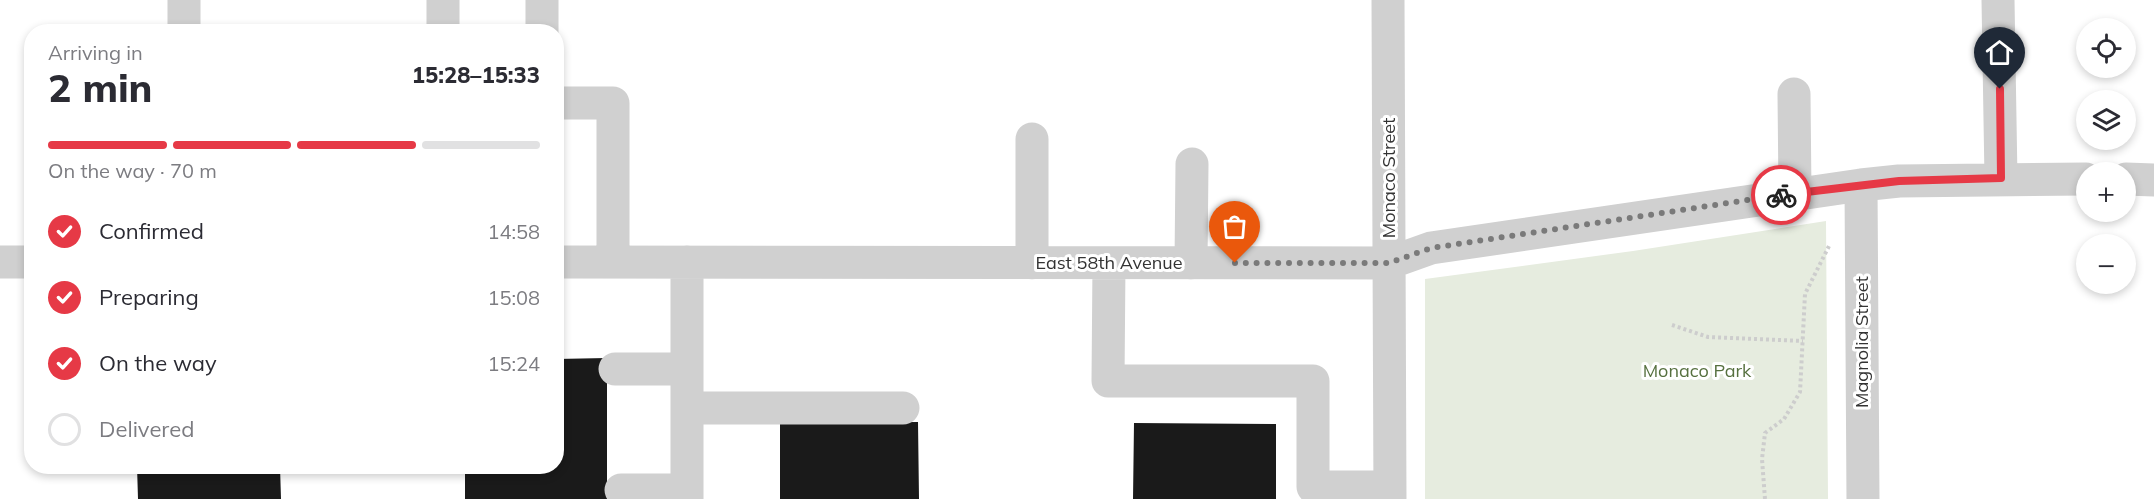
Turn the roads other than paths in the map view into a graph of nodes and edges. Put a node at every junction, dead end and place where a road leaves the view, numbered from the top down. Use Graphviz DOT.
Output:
graph roads {
  1 [pos="184,0"];
  2 [pos="443,0"];
  3 [pos="542,0"];
  4 [pos="1389,0"];
  5 [pos="1998,0"];
  6 [pos="184,24"];
  7 [pos="443,24"];
  8 [pos="542,24"];
  9 [pos="1794,94"];
  10 [pos="564,103"];
  11 [pos="1032,139"];
  12 [pos="1192,164"];
  13 [pos="2001,178"];
  14 [pos="2076,179"];
  15 [pos="2136,179"];
  16 [pos="2154,180"];
  17 [pos="1861,184"];
  18 [pos="1795,193"];
  19 [pos="0,262"];
  20 [pos="24,262"];
  21 [pos="564,262"];
  22 [pos="613,262"];
  23 [pos="687,262"];
  24 [pos="1032,263"];
  25 [pos="1108,263"];
  26 [pos="1191,263"];
  27 [pos="1389,263"];
  28 [pos="615,369"];
  29 [pos="687,369"];
  30 [pos="687,408"];
  31 [pos="903,408"];
  32 [pos="621,490"];
  33 [pos="1390,493"];
  34 [pos="687,494"];
  35 [pos="1863,499"];
  1 -- 6 [label="street"];
  2 -- 7 [label="street"];
  3 -- 8 [label="street"];
  4 -- 27 [label="street, Monaco Street"];
  5 -- 13 [label="street"];
  9 -- 18 [label="street"];
  10 -- 22 [label="street"];
  11 -- 24 [label="street"];
  12 -- 26 [label="street"];
  13 -- 14 [label="street, East 58th Avenue"];
  13 -- 17 [label="street, East 58th Avenue"];
  15 -- 16 [label="street"];
  17 -- 18 [label="street, East 58th Avenue"];
  17 -- 35 [label="street, Magnolia Street"];
  18 -- 27 [label="street, East 58th Avenue"];
  19 -- 20 [label="street"];
  21 -- 22 [label="street, East 58th Avenue"];
  22 -- 23 [label="street, East 58th Avenue"];
  23 -- 24 [label="street, East 58th Avenue"];
  23 -- 29 [label="street"];
  24 -- 25 [label="street, East 58th Avenue"];
  25 -- 26 [label="street, East 58th Avenue"];
  25 -- 33 [label="street"];
  26 -- 27 [label="street, East 58th Avenue"];
  27 -- 33 [label="street, Monaco Street"];
  28 -- 29 [label="street"];
  29 -- 30 [label="street"];
  30 -- 31 [label="street"];
  30 -- 34 [label="street"];
  32 -- 34 [label="street"];
}
